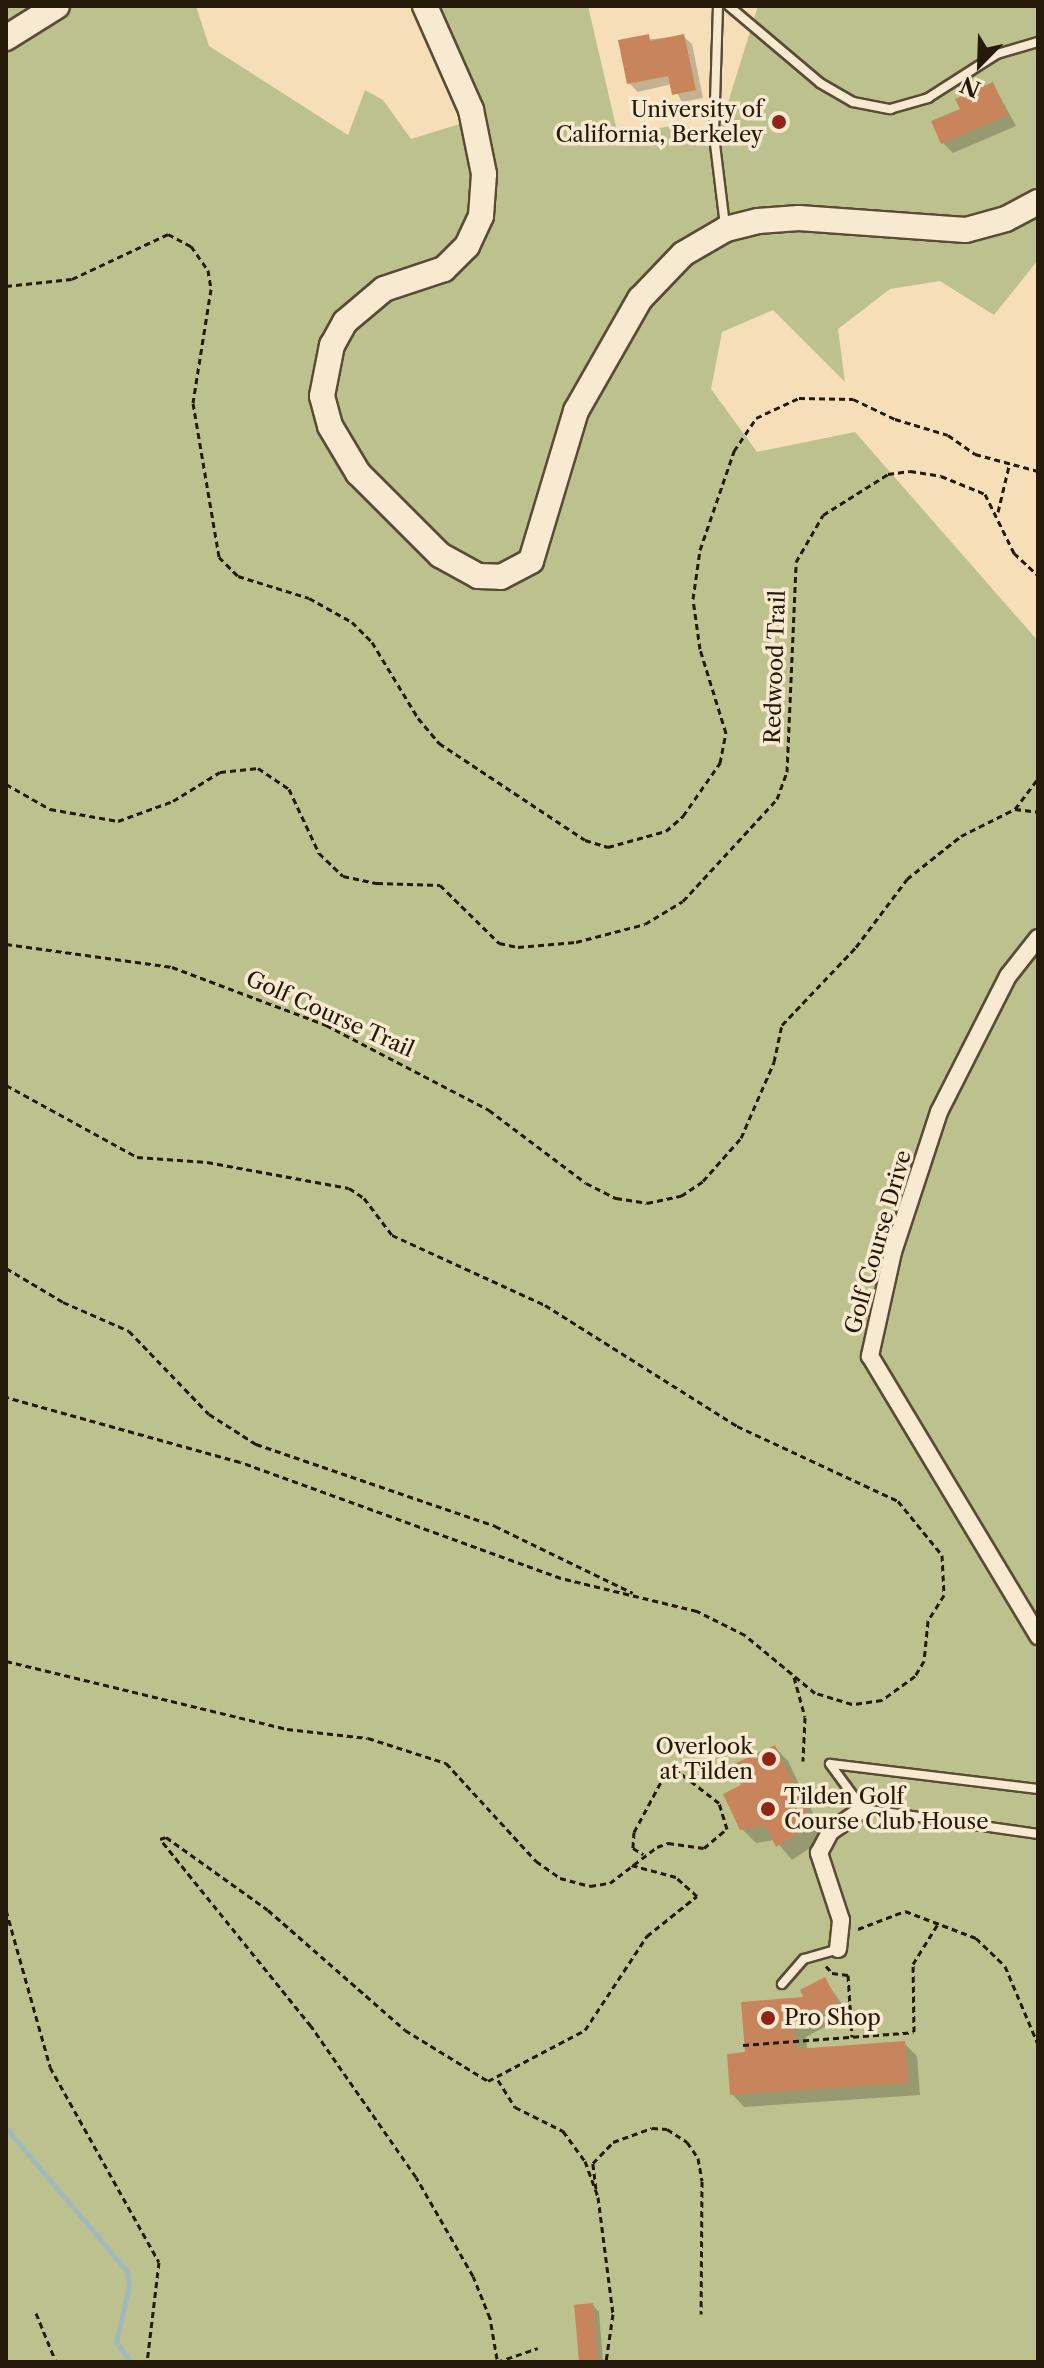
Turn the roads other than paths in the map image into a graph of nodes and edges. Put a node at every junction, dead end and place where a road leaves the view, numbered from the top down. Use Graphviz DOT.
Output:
graph roads {
  1 [pos="57,6"];
  2 [pos="425,6"];
  3 [pos="718,6"];
  4 [pos="729,6"];
  5 [pos="6,38"];
  6 [pos="1038,42"];
  7 [pos="1038,202"];
  8 [pos="726,229"];
  9 [pos="1038,938"];
  10 [pos="1038,1636"];
  11 [pos="1038,1789"];
  12 [pos="863,1809"];
  13 [pos="1038,1834"];
  14 [pos="830,1949"];
  15 [pos="782,1984"];
  1 -- 5 [label="street"];
  2 -- 8 [label="street"];
  3 -- 8 [label="lane"];
  4 -- 6 [label="lane"];
  7 -- 8 [label="street"];
  9 -- 10 [label="street, Golf Course Drive"];
  11 -- 12 [label="lane"];
  12 -- 13 [label="lane"];
  12 -- 14 [label="street"];
  14 -- 15 [label="lane"];
}
